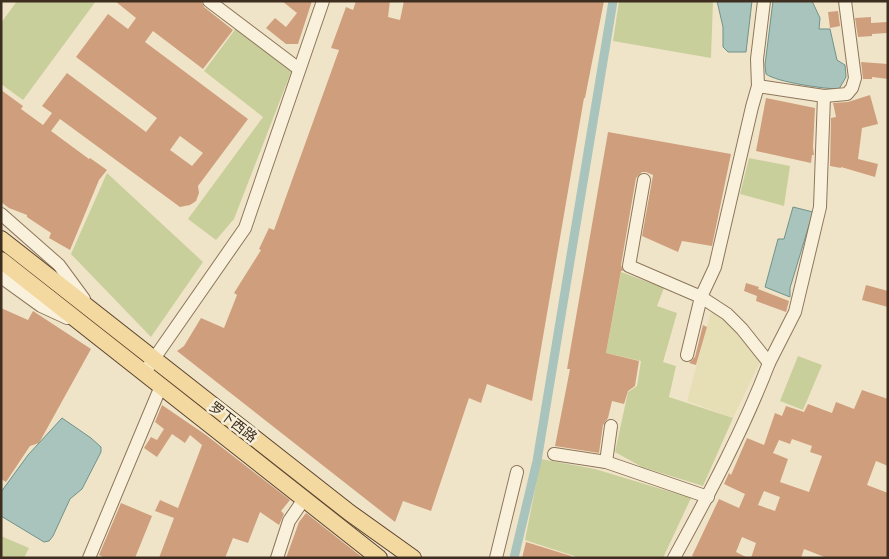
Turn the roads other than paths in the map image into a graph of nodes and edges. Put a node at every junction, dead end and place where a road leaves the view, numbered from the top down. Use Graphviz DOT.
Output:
graph roads {
  1 [pos="209,1"];
  2 [pos="323,1"];
  3 [pos="764,1"];
  4 [pos="845,1"];
  5 [pos="299,69"];
  6 [pos="758,86"];
  7 [pos="824,96"];
  8 [pos="644,180"];
  9 [pos="1,214"];
  10 [pos="1,238"];
  11 [pos="1,260"];
  12 [pos="1,277"];
  13 [pos="701,297"];
  14 [pos="92,310"];
  15 [pos="82,324"];
  16 [pos="687,355"];
  17 [pos="154,358"];
  18 [pos="769,363"];
  19 [pos="144,373"];
  20 [pos="161,386"];
  21 [pos="611,426"];
  22 [pos="554,454"];
  23 [pos="606,462"];
  24 [pos="516,472"];
  25 [pos="708,497"];
  26 [pos="304,499"];
  27 [pos="89,558"];
  28 [pos="277,558"];
  29 [pos="379,558"];
  30 [pos="413,558"];
  31 [pos="496,558"];
  32 [pos="674,558"];
  1 -- 5 [label="street"];
  2 -- 5 [label="street"];
  3 -- 6 [label="street"];
  4 -- 7 [label="street"];
  5 -- 17 [label="street"];
  6 -- 7 [label="street"];
  6 -- 13 [label="street"];
  7 -- 18 [label="street"];
  8 -- 13 [label="street"];
  9 -- 14 [label="street"];
  10 -- 14 [label="main road, 罗下西路"];
  11 -- 15 [label="main road, 罗下西路"];
  12 -- 15 [label="street"];
  13 -- 16 [label="street"];
  13 -- 18 [label="street"];
  14 -- 17 [label="main road, 罗下西路"];
  15 -- 19 [label="main road, 罗下西路"];
  17 -- 19 [label="street"];
  17 -- 30 [label="main road, 罗下西路"];
  18 -- 25 [label="street"];
  19 -- 20 [label="main road, 罗下西路"];
  20 -- 26 [label="main road, 罗下西路"];
  20 -- 27 [label="street"];
  21 -- 23 [label="street"];
  22 -- 23 [label="street"];
  23 -- 25 [label="street"];
  24 -- 31 [label="street"];
  25 -- 32 [label="street"];
  26 -- 28 [label="street"];
  26 -- 29 [label="main road, 罗下西路"];
}
